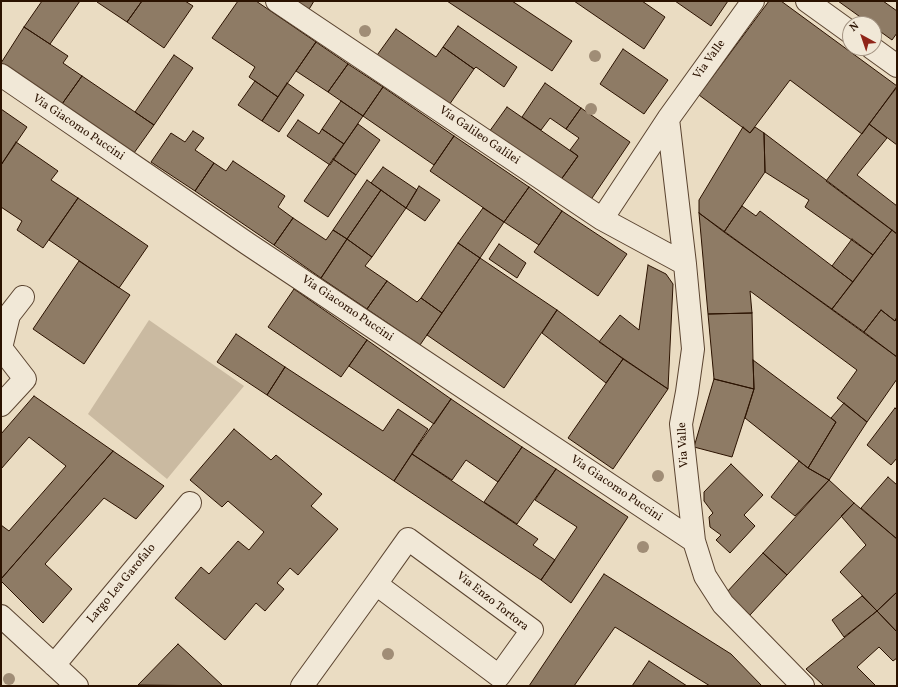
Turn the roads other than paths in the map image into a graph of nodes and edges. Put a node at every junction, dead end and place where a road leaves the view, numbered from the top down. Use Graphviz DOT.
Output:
graph roads {
  1 [pos="277,1"];
  2 [pos="753,1"];
  3 [pos="807,1"];
  4 [pos="842,26"];
  5 [pos="882,55"];
  6 [pos="897,66"];
  7 [pos="1,75"];
  8 [pos="668,119"];
  9 [pos="602,219"];
  10 [pos="685,264"];
  11 [pos="23,297"];
  12 [pos="1,405"];
  13 [pos="190,503"];
  14 [pos="694,541"];
  15 [pos="376,584"];
  16 [pos="1,616"];
  17 [pos="54,666"];
  18 [pos="78,686"];
  19 [pos="302,686"];
  20 [pos="803,686"];
  1 -- 9 [label="street, Via Galileo Galilei"];
  2 -- 8 [label="street, Via Valle"];
  3 -- 4 [label="street"];
  5 -- 6 [label="street"];
  7 -- 14 [label="street, Via Giacomo Puccini"];
  8 -- 9 [label="street, Via Valle"];
  8 -- 10 [label="street, Via Valle"];
  9 -- 10 [label="street, Via Galileo Galilei"];
  10 -- 14 [label="street, Via Valle"];
  11 -- 12 [label="street"];
  13 -- 17 [label="street, Largo Lea Garofalo"];
  14 -- 20 [label="street, Via Valle"];
  15 -- 15 [label="street, Via Enzo Tortora"];
  15 -- 19 [label="street, Via Enzo Tortora"];
  16 -- 17 [label="street"];
  17 -- 18 [label="street"];
}
